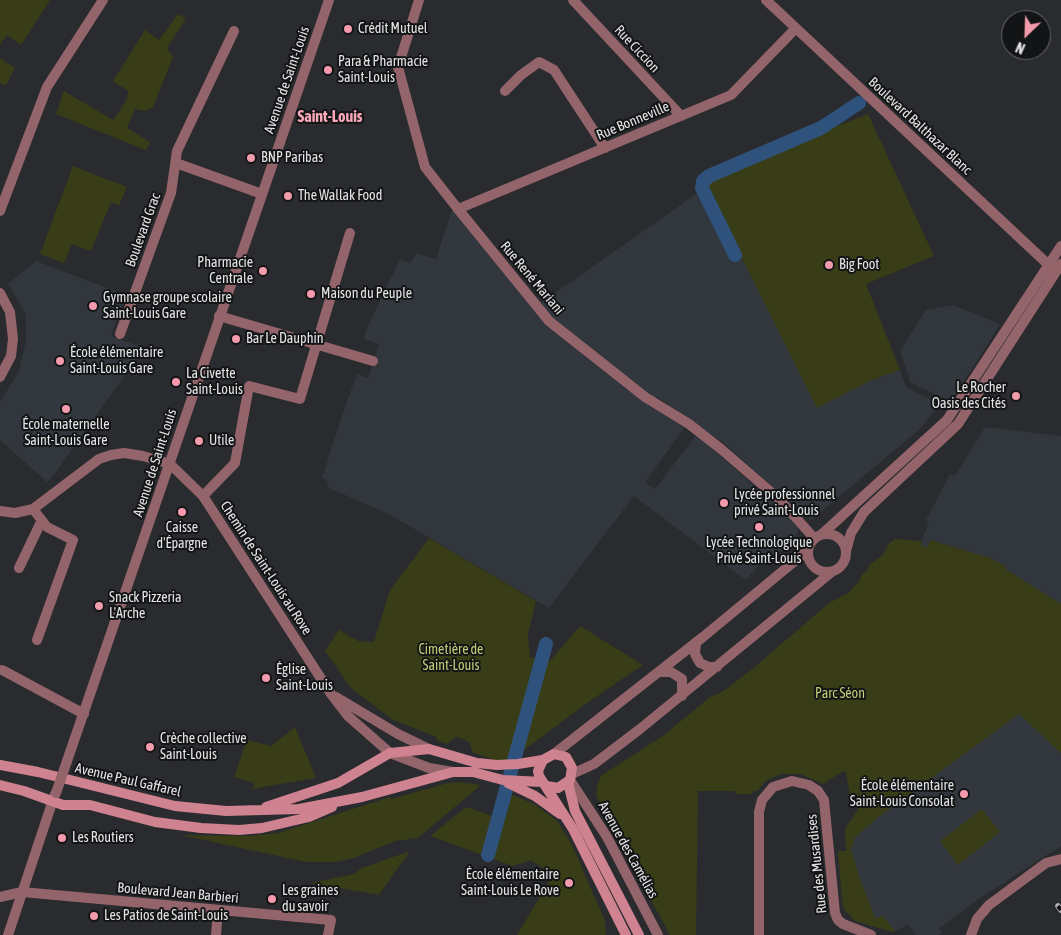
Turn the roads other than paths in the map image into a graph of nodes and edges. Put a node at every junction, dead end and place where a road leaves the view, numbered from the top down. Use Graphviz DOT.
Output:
graph roads {
  1 [pos="103,0"];
  2 [pos="329,0"];
  3 [pos="419,0"];
  4 [pos="573,0"];
  5 [pos="766,0"];
  6 [pos="796,28"];
  7 [pos="234,32"];
  8 [pos="506,91"];
  9 [pos="681,116"];
  10 [pos="605,148"];
  11 [pos="176,162"];
  12 [pos="262,194"];
  13 [pos="458,209"];
  14 [pos="0,211"];
  15 [pos="350,233"];
  16 [pos="1061,246"];
  17 [pos="1055,267"];
  18 [pos="0,293"];
  19 [pos="218,316"];
  20 [pos="120,334"];
  21 [pos="317,345"];
  22 [pos="373,361"];
  23 [pos="0,377"];
  24 [pos="170,464"];
  25 [pos="203,496"];
  26 [pos="0,510"];
  27 [pos="33,510"];
  28 [pos="41,522"];
  29 [pos="817,537"];
  30 [pos="807,551"];
  31 [pos="846,551"];
  32 [pos="19,568"];
  33 [pos="833,571"];
  34 [pos="37,640"];
  35 [pos="696,642"];
  36 [pos="717,667"];
  37 [pos="2,670"];
  38 [pos="660,672"];
  39 [pos="331,694"];
  40 [pos="682,696"];
  41 [pos="84,714"];
  42 [pos="429,749"];
  43 [pos="390,754"];
  44 [pos="554,754"];
  45 [pos="543,760"];
  46 [pos="0,765"];
  47 [pos="453,772"];
  48 [pos="570,779"];
  49 [pos="503,780"];
  50 [pos="544,784"];
  51 [pos="0,785"];
  52 [pos="54,797"];
  53 [pos="362,797"];
  54 [pos="251,812"];
  55 [pos="573,829"];
  56 [pos="1061,859"];
  57 [pos="22,892"];
  58 [pos="0,897"];
  59 [pos="218,910"];
  60 [pos="8,935"];
  61 [pos="216,935"];
  62 [pos="328,935"];
  63 [pos="626,935"];
  64 [pos="639,935"];
  65 [pos="658,935"];
  66 [pos="759,935"];
  67 [pos="871,935"];
  68 [pos="971,935"];
  1 -- 14 [label="street"];
  2 -- 12 [label="street, Avenue de Saint-Louis"];
  3 -- 13 [label="street, Rue René Mariani"];
  4 -- 9 [label="street, Rue Ciccion"];
  5 -- 6 [label="street, Boulevard Balthazar Blanc"];
  6 -- 9 [label="street, Rue Bonneville"];
  6 -- 17 [label="street, Boulevard Balthazar Blanc"];
  7 -- 11 [label="street, Boulevard Grac"];
  8 -- 10 [label="street"];
  9 -- 10 [label="street, Rue Bonneville"];
  10 -- 13 [label="street, Rue Bonneville"];
  11 -- 12 [label="street"];
  11 -- 20 [label="street, Boulevard Grac"];
  12 -- 19 [label="street, Avenue de Saint-Louis"];
  13 -- 29 [label="street, Rue René Mariani"];
  15 -- 21 [label="street"];
  16 -- 17 [label="street"];
  17 -- 29 [label="street"];
  17 -- 31 [label="street"];
  18 -- 23 [label="street"];
  19 -- 21 [label="street"];
  19 -- 24 [label="street, Avenue de Saint-Louis"];
  21 -- 22 [label="street"];
  21 -- 25 [label="street"];
  24 -- 25 [label="street, Chemin de Saint-Louis au Rove"];
  24 -- 27 [label="street"];
  24 -- 41 [label="street, Avenue de Saint-Louis"];
  25 -- 39 [label="street, Chemin de Saint-Louis au Rove"];
  26 -- 27 [label="street"];
  27 -- 28 [label="street"];
  28 -- 32 [label="street"];
  28 -- 34 [label="street"];
  29 -- 30 [label="street"];
  29 -- 31 [label="street"];
  30 -- 33 [label="street"];
  30 -- 35 [label="street"];
  31 -- 33 [label="street"];
  33 -- 36 [label="street"];
  35 -- 36 [label="street"];
  35 -- 38 [label="street"];
  36 -- 40 [label="street"];
  37 -- 41 [label="street"];
  38 -- 40 [label="street"];
  38 -- 44 [label="street"];
  39 -- 42 [label="street, Chemin de Saint-Louis au Rove"];
  39 -- 43 [label="street, Chemin de Saint-Louis au Rove"];
  40 -- 48 [label="street"];
  41 -- 52 [label="street, Avenue de Saint-Louis, bridge"];
  42 -- 43 [label="main road, Avenue Paul Gaffarel"];
  42 -- 45 [label="main road, Chemin de Saint-Louis au Rove"];
  43 -- 47 [label="street, Chemin de Saint-Louis au Rove"];
  43 -- 54 [label="main road, Avenue Paul Gaffarel"];
  44 -- 45 [label="main road, Chemin de Saint-Louis au Rove"];
  44 -- 48 [label="main road"];
  45 -- 50 [label="main road"];
  46 -- 54 [label="main road, Avenue Paul Gaffarel"];
  47 -- 49 [label="main road, Chemin de Saint-Louis au Rove"];
  47 -- 53 [label="main road, Avenue Paul Gaffarel"];
  48 -- 50 [label="main road, Chemin de Saint-Louis au Rove"];
  48 -- 64 [label="main road"];
  48 -- 65 [label="street, Avenue des Camélias"];
  49 -- 50 [label="main road, Chemin de Saint-Louis au Rove"];
  49 -- 55 [label="main road, Chemin de Saint-Louis au Rove"];
  50 -- 55 [label="main road, Chemin de Saint-Louis au Rove"];
  51 -- 52 [label="main road"];
  52 -- 53 [label="main road"];
  52 -- 57 [label="street, Avenue de Saint-Louis"];
  53 -- 54 [label="main road, Avenue Paul Gaffarel"];
  55 -- 63 [label="main road, Chemin de Saint-Louis au Rove"];
  56 -- 68 [label="street"];
  57 -- 58 [label="street, Boulevard Jean Barbieri"];
  57 -- 59 [label="street, Boulevard Jean Barbieri"];
  57 -- 60 [label="street, Avenue de Saint-Louis"];
  59 -- 61 [label="street"];
  59 -- 62 [label="street, Boulevard Jean Barbieri"];
  66 -- 67 [label="street, Rue des Musardises"];
}
